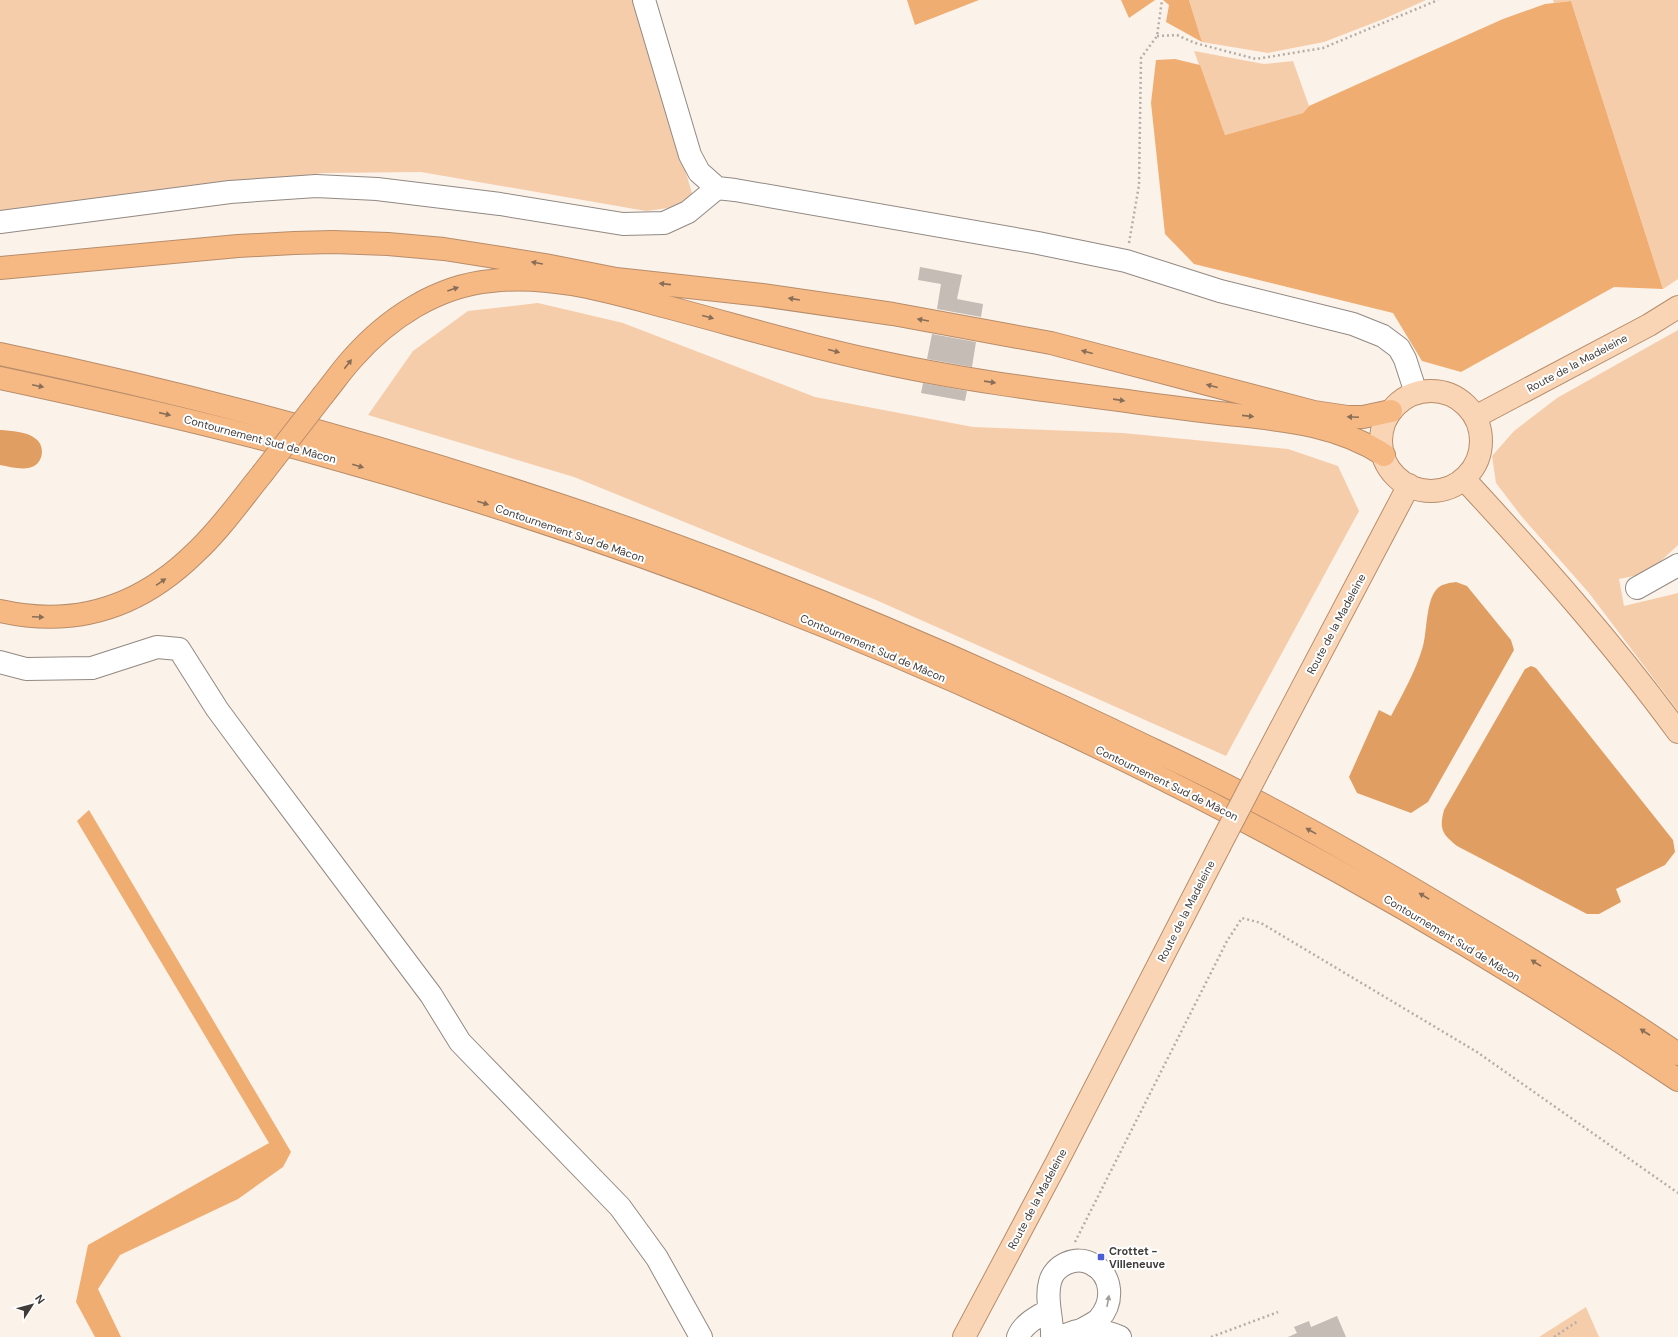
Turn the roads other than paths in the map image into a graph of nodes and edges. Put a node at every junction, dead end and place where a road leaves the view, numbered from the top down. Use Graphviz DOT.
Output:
graph roads {
  1 [pos="644,0"];
  2 [pos="717,188"];
  3 [pos="0,222"];
  4 [pos="0,268"];
  5 [pos="1678,307"];
  6 [pos="0,354"];
  7 [pos="0,378"];
  8 [pos="1416,394"];
  9 [pos="1391,411"];
  10 [pos="1475,417"];
  11 [pos="1384,455"];
  12 [pos="1464,478"];
  13 [pos="1409,485"];
  14 [pos="1678,565"];
  15 [pos="1637,588"];
  16 [pos="0,611"];
  17 [pos="0,662"];
  18 [pos="1678,732"];
  19 [pos="1678,1054"];
  20 [pos="1678,1080"];
  21 [pos="1049,1310"];
  22 [pos="1084,1329"];
  23 [pos="702,1337"];
  24 [pos="964,1337"];
  25 [pos="1018,1337"];
  26 [pos="1052,1337"];
  27 [pos="1063,1337"];
  28 [pos="1120,1337"];
  1 -- 2 [label="street"];
  2 -- 3 [label="street"];
  2 -- 8 [label="street"];
  9 -- 4 [label="highway, one-way"];
  5 -- 10 [label="main road, Route de la Madeleine"];
  19 -- 6 [label="highway, Contournement Sud de Mâcon, one-way"];
  7 -- 20 [label="highway, Contournement Sud de Mâcon, one-way"];
  8 -- 9 [label="main road"];
  8 -- 10 [label="main road"];
  9 -- 11 [label="main road"];
  10 -- 12 [label="main road"];
  11 -- 13 [label="main road"];
  16 -- 11 [label="highway, one-way, bridge"];
  12 -- 13 [label="main road"];
  12 -- 18 [label="main road"];
  13 -- 24 [label="main road, Route de la Madeleine, bridge"];
  14 -- 15 [label="street"];
  17 -- 23 [label="street"];
  22 -- 21 [label="street, one-way"];
  21 -- 25 [label="street"];
  21 -- 26 [label="street"];
  22 -- 27 [label="street"];
  22 -- 28 [label="street"];
}
